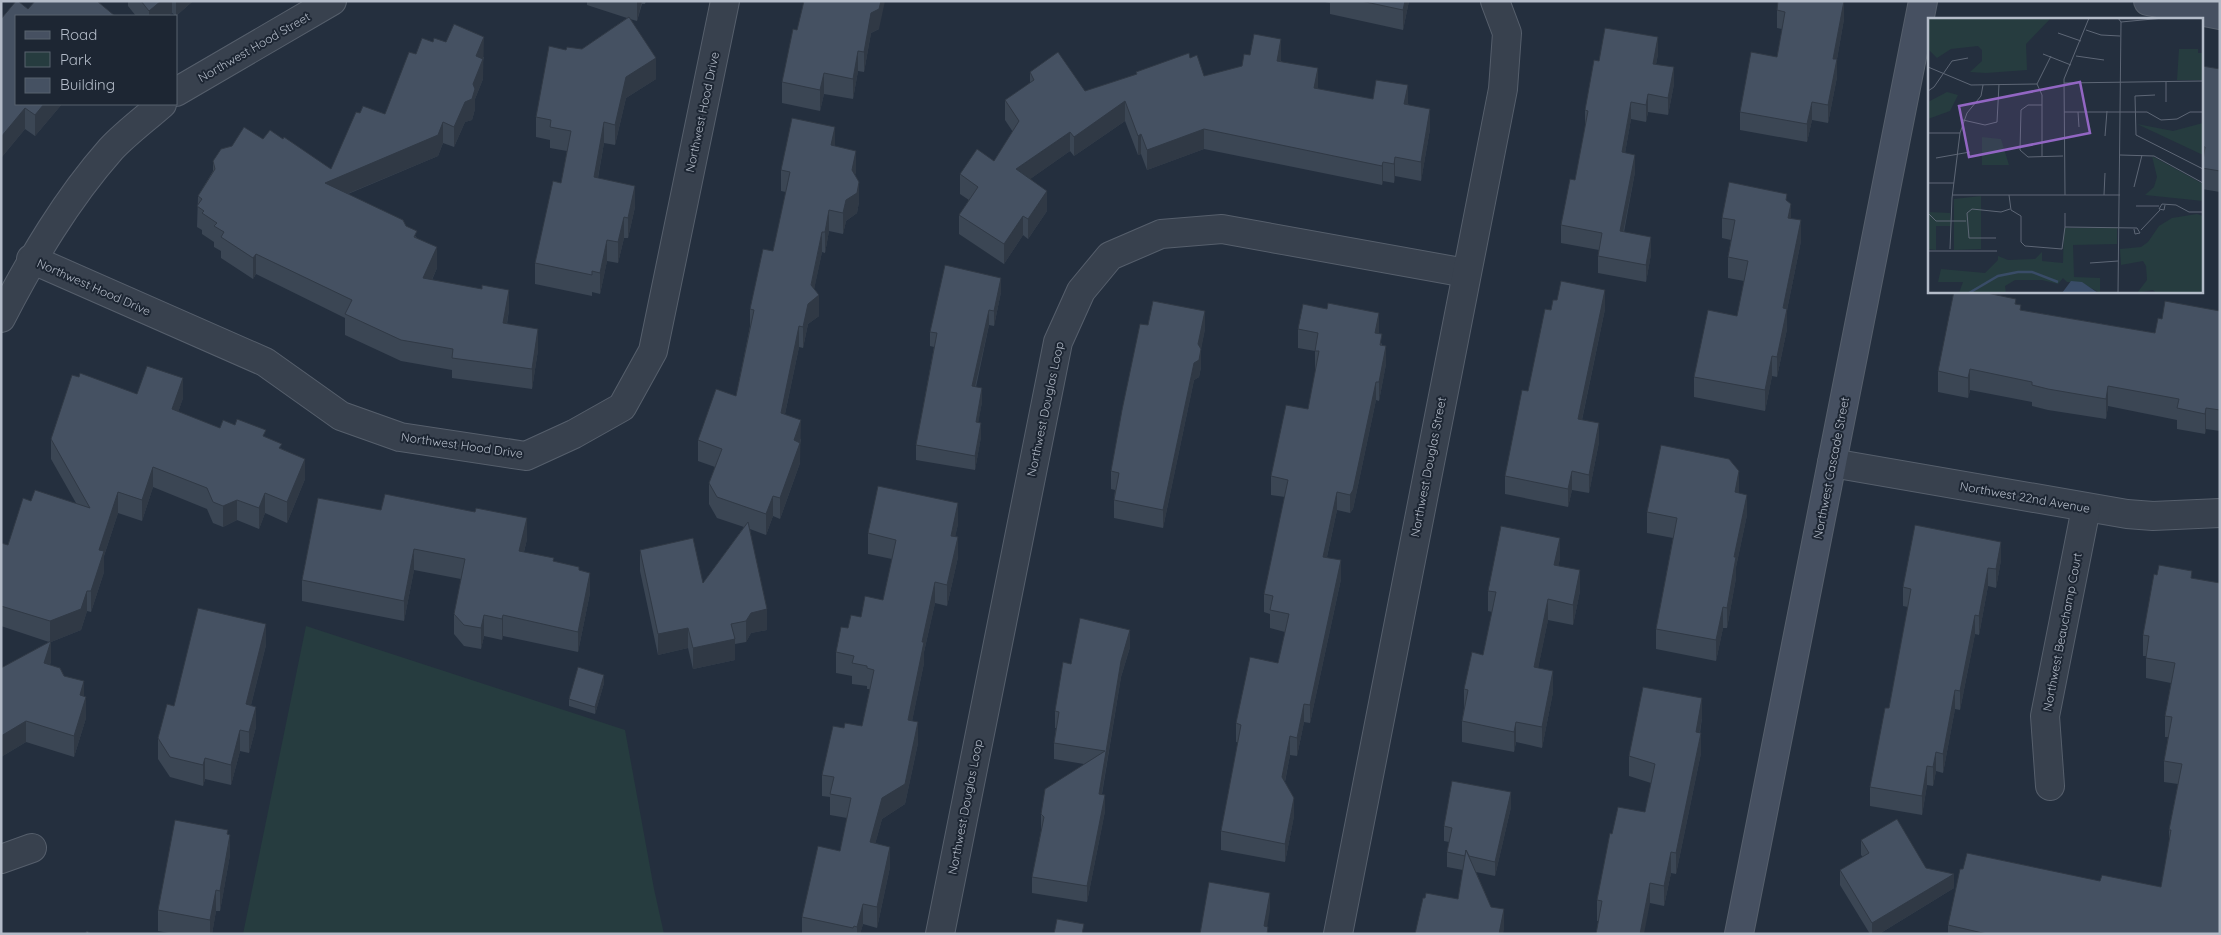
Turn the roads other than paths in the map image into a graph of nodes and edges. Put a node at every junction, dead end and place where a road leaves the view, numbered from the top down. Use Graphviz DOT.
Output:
graph roads {
  1 [pos="332,1"];
  2 [pos="725,1"];
  3 [pos="1494,1"];
  4 [pos="1923,1"];
  5 [pos="2148,1"];
  6 [pos="2220,15"];
  7 [pos="178,91"];
  8 [pos="161,105"];
  9 [pos="31,259"];
  10 [pos="1466,273"];
  11 [pos="1,318"];
  12 [pos="1832,463"];
  13 [pos="2086,508"];
  14 [pos="2220,513"];
  15 [pos="2050,786"];
  16 [pos="32,848"];
  17 [pos="1,859"];
  18 [pos="940,934"];
  19 [pos="1338,934"];
  20 [pos="1739,934"];
  1 -- 7 [label="street, Northwest Hood Street"];
  2 -- 9 [label="street, Northwest Hood Drive"];
  3 -- 10 [label="street, Northwest Douglas Street"];
  4 -- 12 [label="street, Northwest Cascade Street"];
  5 -- 6 [label="street"];
  8 -- 9 [label="street"];
  9 -- 11 [label="street"];
  10 -- 18 [label="street, Northwest Douglas Loop"];
  10 -- 19 [label="street, Northwest Douglas Street"];
  12 -- 13 [label="street, Northwest 22nd Avenue"];
  12 -- 20 [label="street, Northwest Cascade Street"];
  13 -- 14 [label="street, Northwest 22nd Avenue"];
  13 -- 15 [label="street, Northwest Beauchamp Court"];
  16 -- 17 [label="street"];
}
